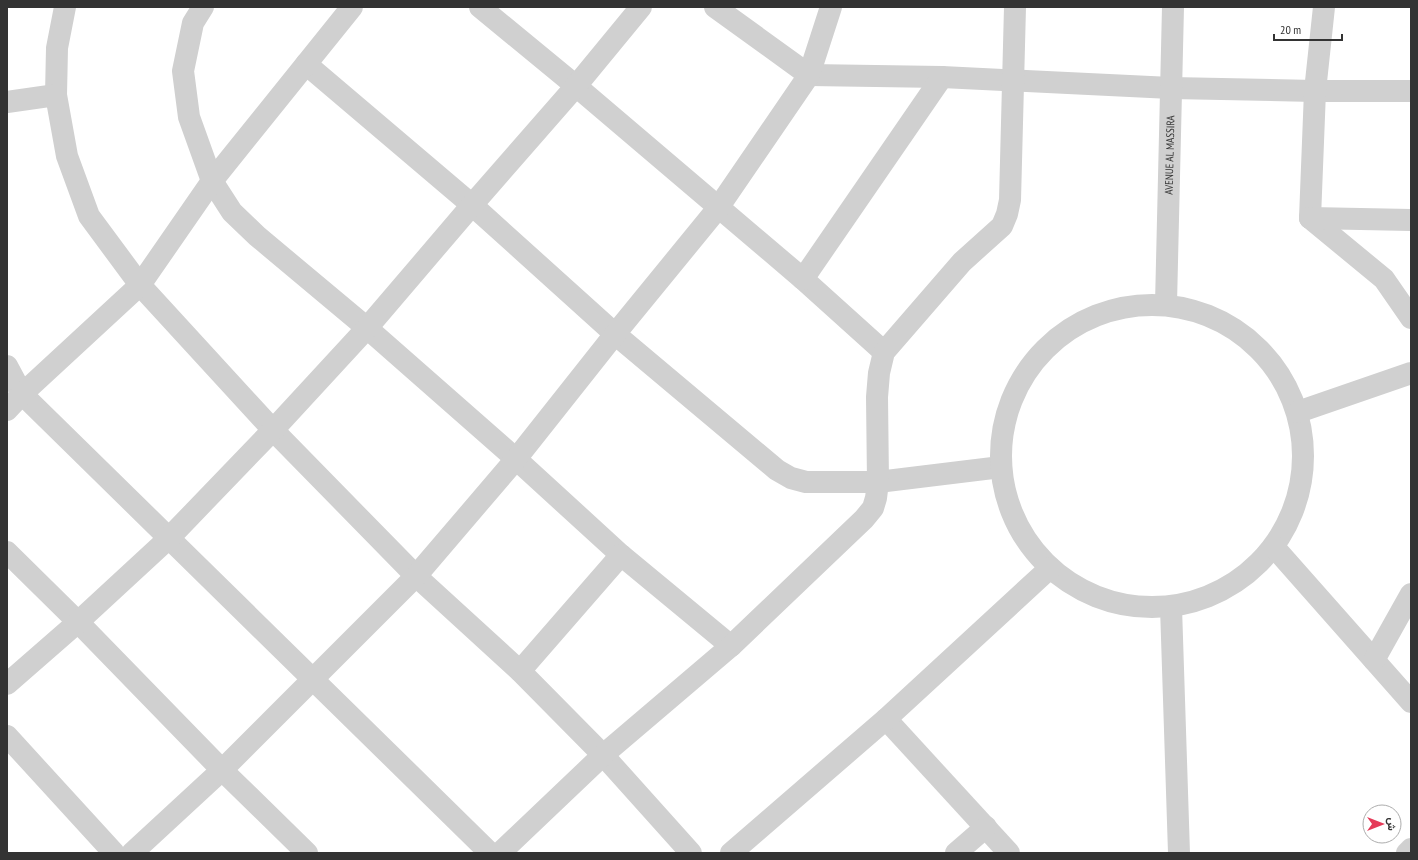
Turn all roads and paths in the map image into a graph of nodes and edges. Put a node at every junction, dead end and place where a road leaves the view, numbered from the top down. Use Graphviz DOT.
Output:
graph roads {
  1 [pos="65,7"];
  2 [pos="203,7"];
  3 [pos="352,7"];
  4 [pos="480,7"];
  5 [pos="641,7"];
  6 [pos="716,7"];
  7 [pos="831,7"];
  8 [pos="1015,7"];
  9 [pos="1173,7"];
  10 [pos="1324,7"];
  11 [pos="306,64"];
  12 [pos="809,75"];
  13 [pos="942,77"];
  14 [pos="1014,80"];
  15 [pos="576,86"];
  16 [pos="1171,88"];
  17 [pos="1315,91"];
  18 [pos="1411,91"];
  19 [pos="56,95"];
  20 [pos="7,102"];
  21 [pos="212,181"];
  22 [pos="472,205"];
  23 [pos="718,208"];
  24 [pos="1310,218"];
  25 [pos="1411,220"];
  26 [pos="804,279"];
  27 [pos="140,285"];
  28 [pos="1166,304"];
  29 [pos="1411,318"];
  30 [pos="367,328"];
  31 [pos="615,334"];
  32 [pos="884,352"];
  33 [pos="7,366"];
  34 [pos="1411,373"];
  35 [pos="22,394"];
  36 [pos="7,410"];
  37 [pos="1298,412"];
  38 [pos="273,430"];
  39 [pos="516,459"];
  40 [pos="1001,467"];
  41 [pos="878,482"];
  42 [pos="169,538"];
  43 [pos="1274,547"];
  44 [pos="7,552"];
  45 [pos="621,555"];
  46 [pos="1050,568"];
  47 [pos="416,576"];
  48 [pos="1411,594"];
  49 [pos="1171,607"];
  50 [pos="78,622"];
  51 [pos="731,646"];
  52 [pos="1374,660"];
  53 [pos="520,671"];
  54 [pos="313,680"];
  55 [pos="7,684"];
  56 [pos="1411,702"];
  57 [pos="886,719"];
  58 [pos="7,736"];
  59 [pos="603,755"];
  60 [pos="222,770"];
  61 [pos="986,827"];
  62 [pos="1411,849"];
  63 [pos="114,853"];
  64 [pos="132,853"];
  65 [pos="307,853"];
  66 [pos="490,853"];
  67 [pos="500,853"];
  68 [pos="691,853"];
  69 [pos="731,853"];
  70 [pos="956,853"];
  71 [pos="1009,853"];
  72 [pos="1180,853"];
  73 [pos="1407,853"];
  1 -- 19 [label="street"];
  2 -- 21 [label="street"];
  3 -- 11 [label="street"];
  4 -- 15 [label="street"];
  5 -- 15 [label="street"];
  6 -- 12 [label="street"];
  7 -- 12 [label="street"];
  8 -- 14 [label="street"];
  9 -- 16 [label="street, AVENUE AL MASSIRA"];
  10 -- 17 [label="street"];
  11 -- 21 [label="street"];
  11 -- 22 [label="street"];
  12 -- 13 [label="street"];
  12 -- 23 [label="street"];
  13 -- 14 [label="street"];
  13 -- 26 [label="street"];
  14 -- 16 [label="street"];
  14 -- 32 [label="street"];
  15 -- 22 [label="street"];
  15 -- 23 [label="street"];
  16 -- 17 [label="street"];
  16 -- 28 [label="street, AVENUE AL MASSIRA"];
  17 -- 18 [label="street"];
  17 -- 24 [label="street"];
  19 -- 20 [label="street"];
  19 -- 27 [label="street"];
  21 -- 27 [label="street"];
  21 -- 30 [label="street"];
  22 -- 30 [label="street"];
  22 -- 31 [label="street"];
  23 -- 26 [label="street"];
  23 -- 31 [label="street"];
  24 -- 25 [label="street"];
  24 -- 29 [label="street"];
  26 -- 32 [label="street"];
  27 -- 35 [label="street"];
  27 -- 38 [label="street"];
  28 -- 37 [label="street"];
  28 -- 40 [label="street"];
  30 -- 38 [label="street"];
  30 -- 39 [label="street"];
  31 -- 39 [label="street"];
  31 -- 41 [label="street"];
  32 -- 41 [label="street"];
  33 -- 35 [label="street"];
  34 -- 37 [label="street"];
  35 -- 36 [label="street"];
  35 -- 42 [label="street"];
  37 -- 43 [label="street"];
  38 -- 42 [label="street"];
  38 -- 47 [label="street"];
  39 -- 45 [label="street"];
  39 -- 47 [label="street"];
  40 -- 41 [label="street"];
  40 -- 46 [label="street"];
  41 -- 51 [label="street"];
  42 -- 50 [label="street"];
  42 -- 54 [label="street"];
  43 -- 49 [label="street"];
  43 -- 52 [label="street"];
  44 -- 50 [label="street"];
  45 -- 51 [label="street"];
  45 -- 53 [label="street"];
  46 -- 49 [label="street"];
  46 -- 57 [label="street"];
  47 -- 53 [label="street"];
  47 -- 54 [label="street"];
  48 -- 52 [label="street"];
  49 -- 72 [label="street"];
  50 -- 55 [label="street"];
  50 -- 60 [label="street"];
  51 -- 59 [label="street"];
  52 -- 56 [label="street"];
  53 -- 59 [label="street"];
  54 -- 60 [label="street"];
  54 -- 66 [label="street"];
  57 -- 61 [label="street"];
  57 -- 69 [label="street"];
  58 -- 63 [label="street"];
  59 -- 67 [label="street"];
  59 -- 68 [label="street"];
  60 -- 64 [label="street"];
  60 -- 65 [label="street"];
  61 -- 70 [label="street"];
  61 -- 71 [label="street"];
  62 -- 73 [label="street"];
}
